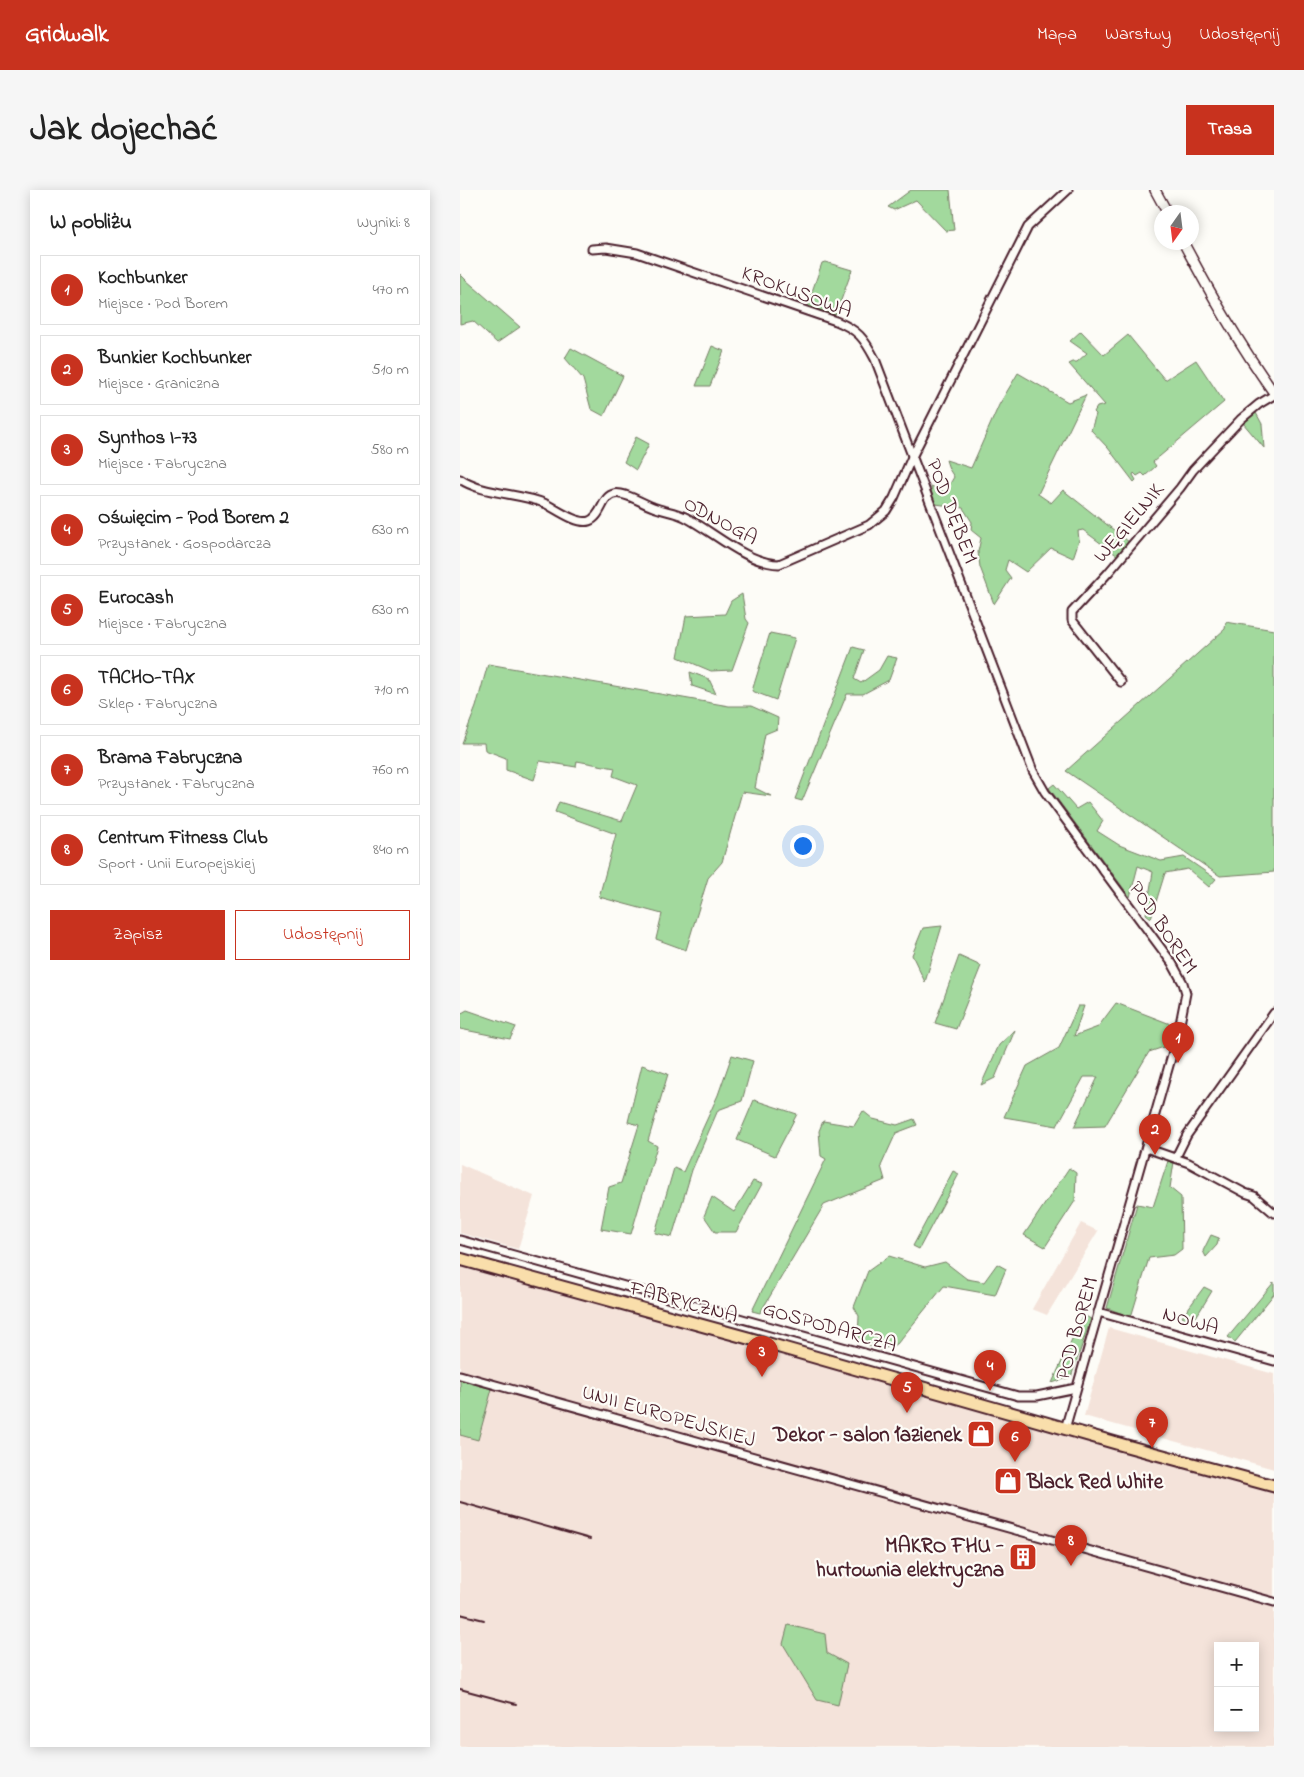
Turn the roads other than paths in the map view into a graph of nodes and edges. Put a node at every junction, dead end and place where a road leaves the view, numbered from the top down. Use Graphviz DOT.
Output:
graph roads {
  1 [pos="1068,190"];
  2 [pos="1155,190"];
  3 [pos="1163,205"];
  4 [pos="592,249"];
  5 [pos="1187,250"];
  6 [pos="1274,394"];
  7 [pos="912,457"];
  8 [pos="460,479"];
  9 [pos="1121,682"];
  10 [pos="1028,756"];
  11 [pos="1274,1012"];
  12 [pos="1146,1148"];
  13 [pos="1176,1157"];
  14 [pos="1274,1213"];
  15 [pos="460,1240"];
  16 [pos="460,1259"];
  17 [pos="1098,1312"];
  18 [pos="1274,1361"];
  19 [pos="460,1375"];
  20 [pos="1076,1388"];
  21 [pos="1065,1429"];
  22 [pos="1274,1486"];
  23 [pos="1274,1602"];
  1 -- 7 [label="street, POD DĘBEM"];
  2 -- 3 [label="street"];
  4 -- 7 [label="street, KROKUSOWA"];
  5 -- 6 [label="street"];
  6 -- 9 [label="street, WĘGIELNIK"];
  7 -- 8 [label="street, ODNOGA"];
  7 -- 10 [label="street, POD DĘBEM"];
  10 -- 12 [label="street, POD BOREM"];
  11 -- 13 [label="street"];
  12 -- 13 [label="street"];
  12 -- 17 [label="street, POD BOREM"];
  13 -- 14 [label="street"];
  15 -- 20 [label="street, GOSPODARCZA"];
  16 -- 21 [label="main road, FABRYCZNA"];
  17 -- 18 [label="street, NOWA"];
  17 -- 20 [label="street, POD BOREM"];
  19 -- 23 [label="street, UNII EUROPEJSKIEJ"];
  20 -- 21 [label="street, POD BOREM"];
  21 -- 22 [label="main road, FABRYCZNA"];
}
